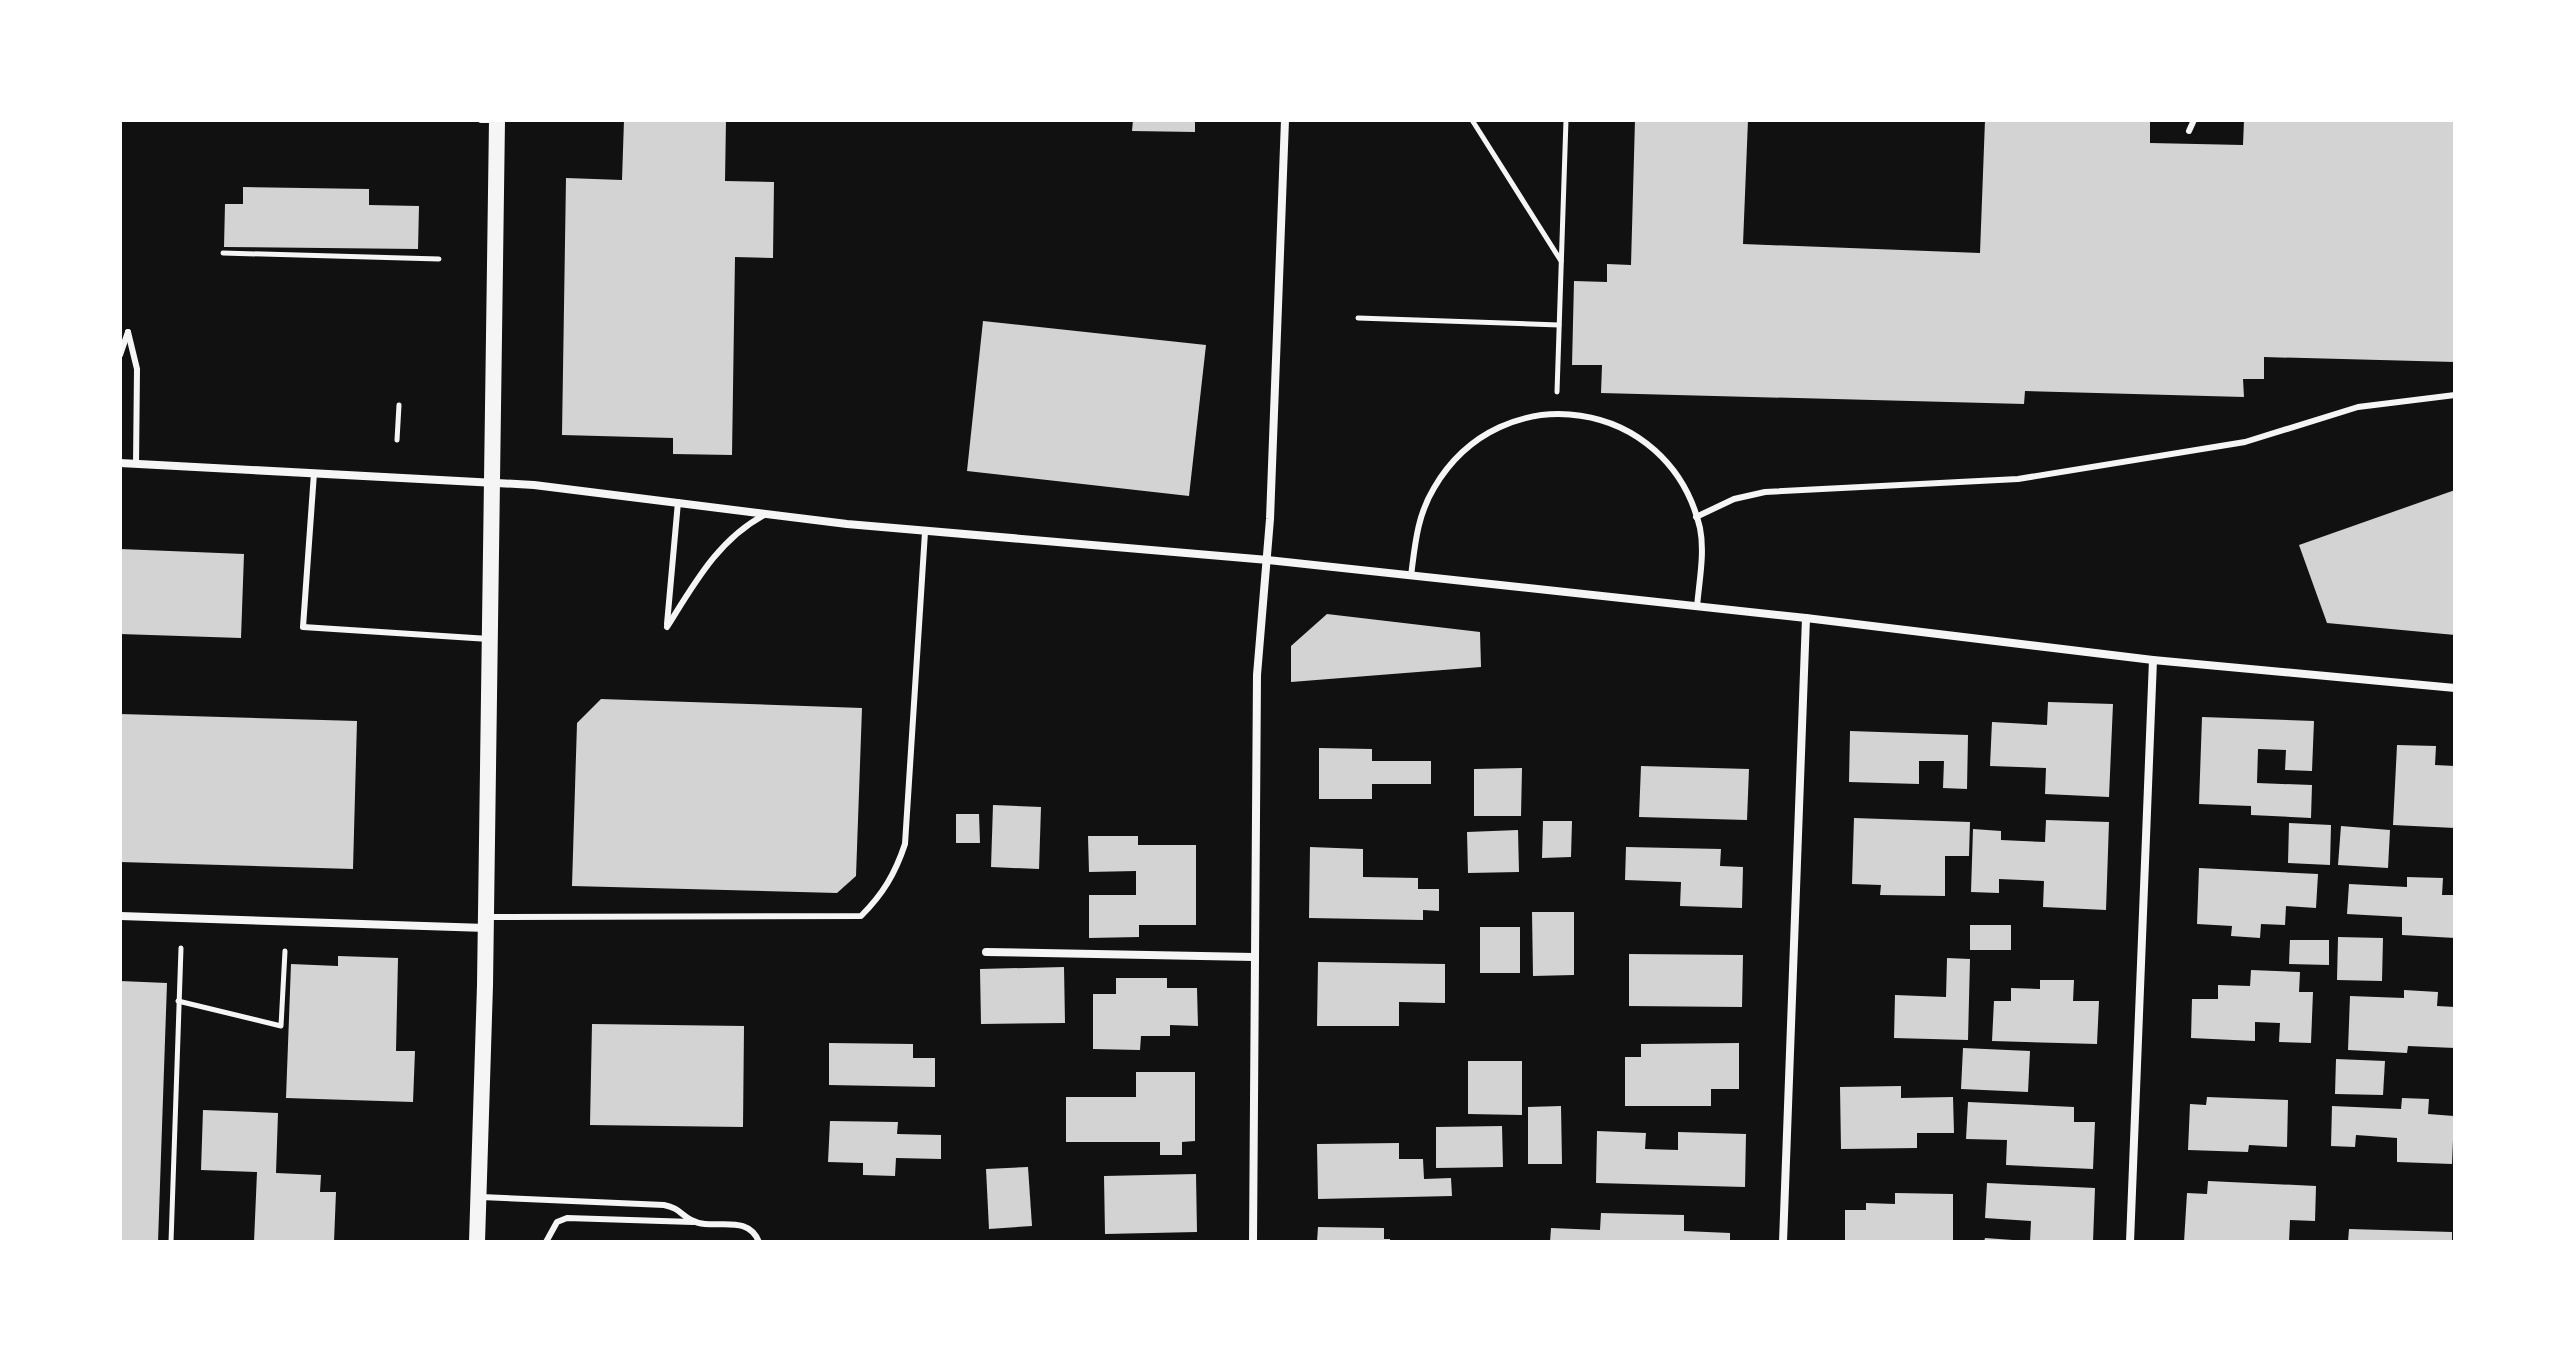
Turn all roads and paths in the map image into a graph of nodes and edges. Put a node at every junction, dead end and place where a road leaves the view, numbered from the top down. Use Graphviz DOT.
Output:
graph roads {
  1 [pos="481,120"];
  2 [pos="497,120"];
  3 [pos="1285,120"];
  4 [pos="1472,120"];
  5 [pos="1566,120"];
  6 [pos="2194,120"];
  7 [pos="2189,131"];
  8 [pos="223,253"];
  9 [pos="439,259"];
  10 [pos="1562,261"];
  11 [pos="1358,318"];
  12 [pos="1559,325"];
  13 [pos="120,355"];
  14 [pos="2455,395"];
  15 [pos="399,405"];
  16 [pos="1556,413"];
  17 [pos="397,440"];
  18 [pos="120,463"];
  19 [pos="136,464"];
  20 [pos="314,473"];
  21 [pos="492,482"];
  22 [pos="678,502"];
  23 [pos="768,513"];
  24 [pos="1696,517"];
  25 [pos="925,532"];
  26 [pos="1268,560"];
  27 [pos="1411,576"];
  28 [pos="1697,607"];
  29 [pos="1806,618"];
  30 [pos="490,639"];
  31 [pos="2153,660"];
  32 [pos="2455,688"];
  33 [pos="120,916"];
  34 [pos="486,923"];
  35 [pos="181,948"];
  36 [pos="285,951"];
  37 [pos="986,952"];
  38 [pos="1254,957"];
  39 [pos="178,1001"];
  40 [pos="479,1197"];
  41 [pos="693,1222"];
  42 [pos="171,1242"];
  43 [pos="477,1242"];
  44 [pos="546,1242"];
  45 [pos="759,1242"];
  46 [pos="1253,1242"];
  47 [pos="1783,1242"];
  48 [pos="2130,1242"];
  1 -- 2 [label="lane"];
  2 -- 21 [label="main road"];
  3 -- 26 [label="street"];
  4 -- 10 [label="path"];
  5 -- 10 [label="path"];
  6 -- 7 [label="lane"];
  8 -- 9 [label="path"];
  10 -- 12 [label="path"];
  11 -- 12 [label="path"];
  12 -- 16 [label="path"];
  13 -- 19 [label="lane"];
  14 -- 24 [label="lane"];
  15 -- 17 [label="path"];
  16 -- 24 [label="lane"];
  16 -- 27 [label="lane"];
  18 -- 19 [label="street"];
  19 -- 20 [label="street"];
  20 -- 21 [label="street"];
  20 -- 30 [label="lane"];
  21 -- 22 [label="street"];
  21 -- 30 [label="main road"];
  22 -- 23 [label="street"];
  22 -- 23 [label="lane"];
  23 -- 25 [label="street"];
  24 -- 28 [label="lane"];
  25 -- 26 [label="street"];
  25 -- 34 [label="lane"];
  26 -- 27 [label="street"];
  26 -- 38 [label="street"];
  27 -- 28 [label="street"];
  28 -- 29 [label="street"];
  29 -- 31 [label="street"];
  29 -- 47 [label="street"];
  30 -- 34 [label="main road"];
  31 -- 32 [label="street"];
  31 -- 48 [label="street"];
  33 -- 34 [label="street"];
  34 -- 40 [label="main road"];
  35 -- 39 [label="path"];
  36 -- 39 [label="path"];
  37 -- 38 [label="street"];
  38 -- 46 [label="street"];
  39 -- 42 [label="path"];
  40 -- 41 [label="lane"];
  40 -- 43 [label="main road"];
  41 -- 44 [label="lane"];
  41 -- 45 [label="lane"];
}
